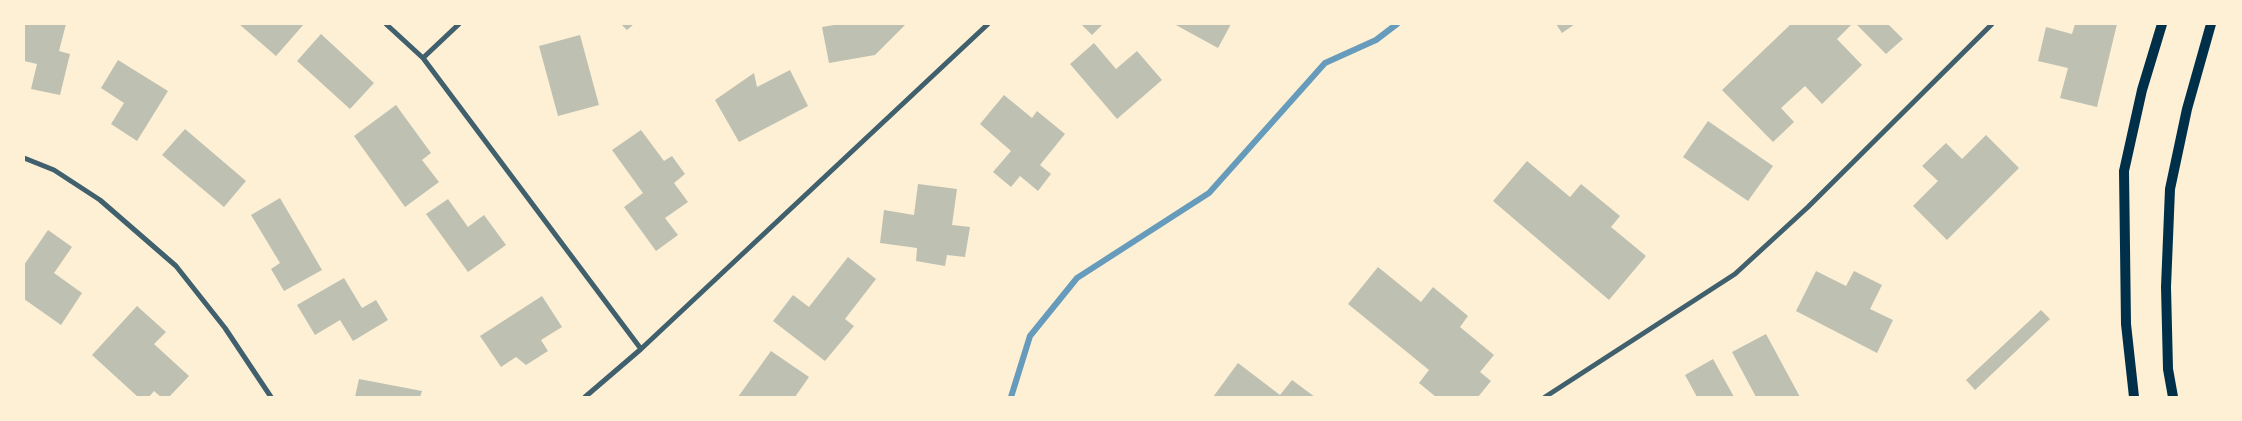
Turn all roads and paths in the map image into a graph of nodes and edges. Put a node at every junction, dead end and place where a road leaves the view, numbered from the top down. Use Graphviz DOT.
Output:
graph roads {
  1 [pos="386,24"];
  2 [pos="459,24"];
  3 [pos="988,24"];
  4 [pos="1992,24"];
  5 [pos="2162,24"];
  6 [pos="2211,24"];
  7 [pos="423,58"];
  8 [pos="24,158"];
  9 [pos="641,349"];
  10 [pos="271,397"];
  11 [pos="585,397"];
  12 [pos="1545,397"];
  13 [pos="2134,397"];
  14 [pos="2172,397"];
  1 -- 7 [label="street"];
  2 -- 7 [label="street"];
  3 -- 9 [label="street"];
  4 -- 12 [label="street"];
  5 -- 13 [label="main road"];
  6 -- 14 [label="main road"];
  7 -- 9 [label="street"];
  8 -- 10 [label="street"];
  9 -- 11 [label="street"];
}
